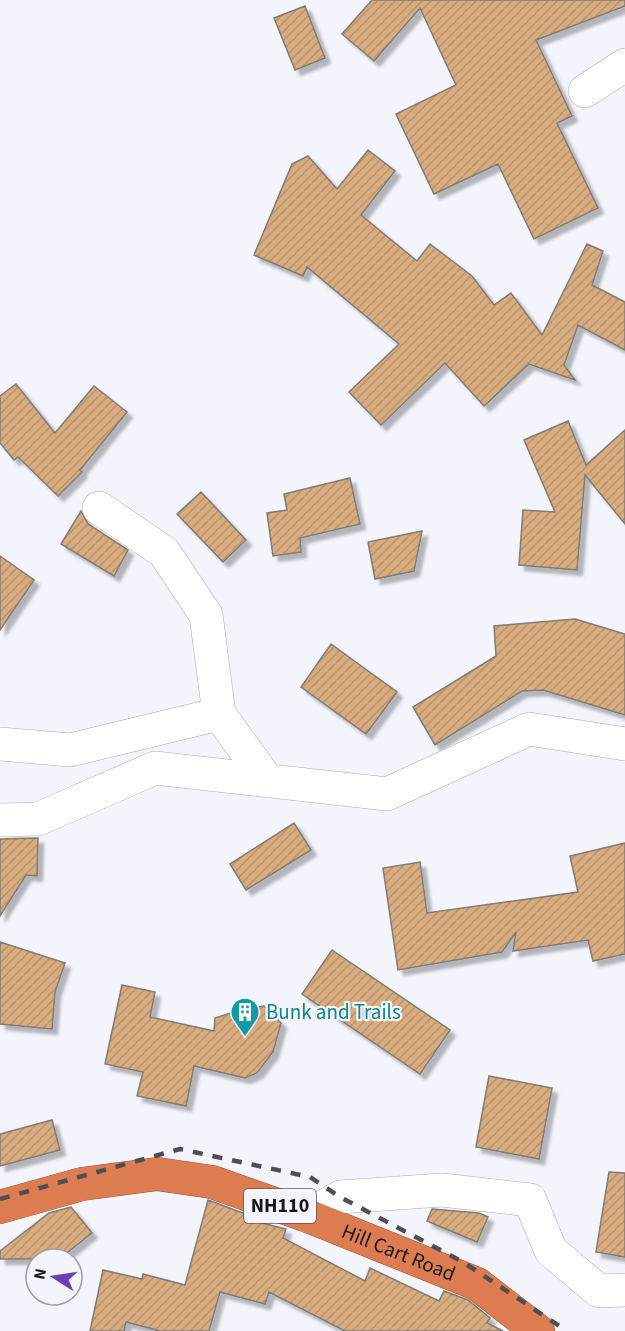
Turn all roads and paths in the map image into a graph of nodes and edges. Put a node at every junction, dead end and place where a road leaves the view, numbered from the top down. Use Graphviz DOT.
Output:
graph roads {
  1 [pos="625,65"];
  2 [pos="585,91"];
  3 [pos="99,508"];
  4 [pos="219,714"];
  5 [pos="0,744"];
  6 [pos="625,744"];
  7 [pos="267,780"];
  8 [pos="0,819"];
  9 [pos="0,1207"];
  10 [pos="308,1215"];
  11 [pos="625,1290"];
  12 [pos="538,1331"];
  1 -- 2 [label="street"];
  3 -- 4 [label="street"];
  4 -- 5 [label="street"];
  4 -- 7 [label="street"];
  6 -- 7 [label="street"];
  7 -- 8 [label="street"];
  9 -- 10 [label="highway, Hill Cart Road / NH110"];
  10 -- 11 [label="street"];
  10 -- 12 [label="highway, Hill Cart Road / NH110"];
}
